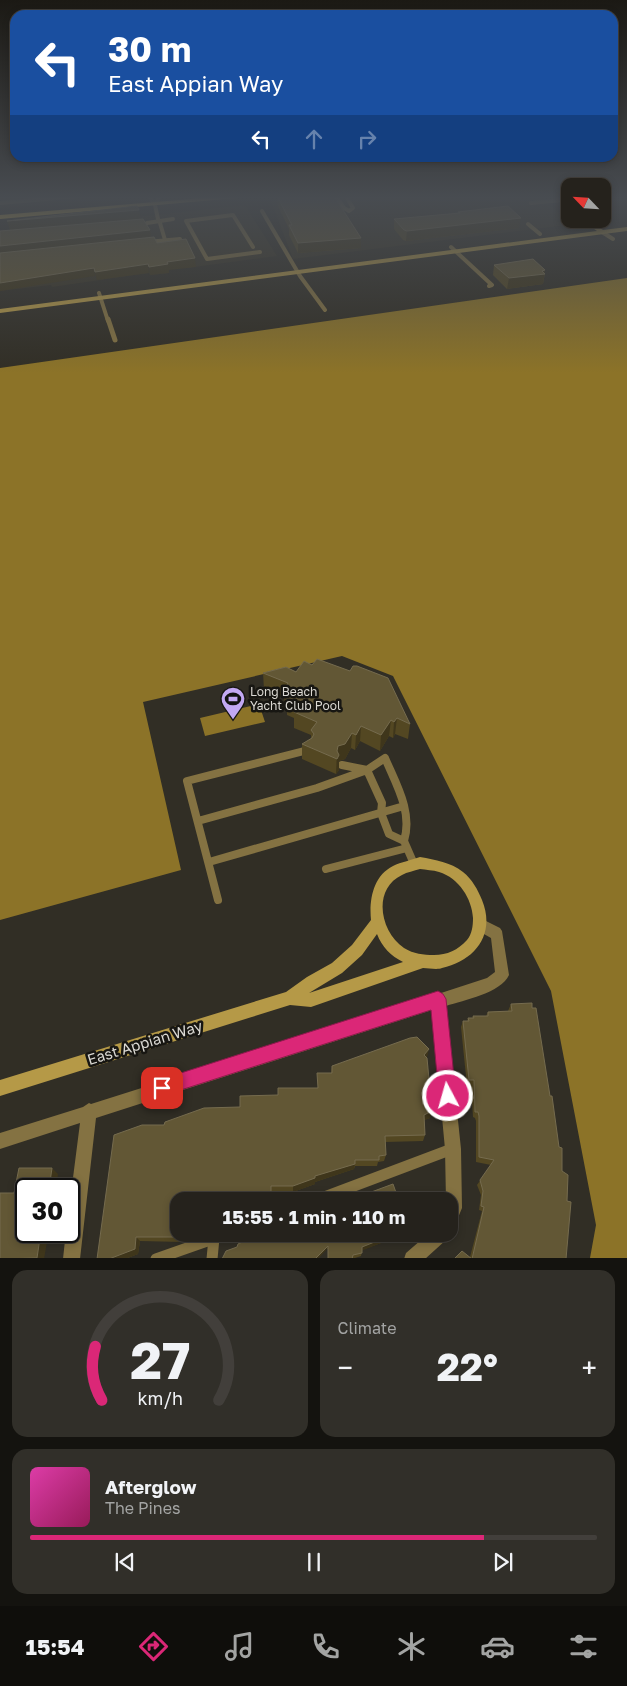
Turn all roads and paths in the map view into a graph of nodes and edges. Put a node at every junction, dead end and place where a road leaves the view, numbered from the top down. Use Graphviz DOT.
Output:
graph roads {
  1 [pos="204,255"];
  2 [pos="239,255"];
  3 [pos="287,255"];
  4 [pos="410,255"];
  5 [pos="459,255"];
  6 [pos="296,270"];
  7 [pos="489,286"];
  8 [pos="101,296"];
  9 [pos="0,306"];
  10 [pos="325,310"];
  11 [pos="0,312"];
  12 [pos="115,340"];
  13 [pos="308,750"];
  14 [pos="342,765"];
  15 [pos="367,770"];
  16 [pos="404,806"];
  17 [pos="381,813"];
  18 [pos="198,821"];
  19 [pos="406,845"];
  20 [pos="209,862"];
  21 [pos="414,864"];
  22 [pos="326,869"];
  23 [pos="218,900"];
  24 [pos="377,923"];
  25 [pos="480,924"];
  26 [pos="422,962"];
  27 [pos="290,998"];
  28 [pos="438,999"];
  29 [pos="0,1088"];
  30 [pos="89,1111"];
  31 [pos="0,1141"];
  32 [pos="453,1149"];
  33 [pos="338,1192"];
  34 [pos="454,1192"];
  35 [pos="202,1242"];
  36 [pos="214,1242"];
  37 [pos="431,1242"];
  38 [pos="71,1258"];
  39 [pos="156,1258"];
  40 [pos="212,1258"];
  41 [pos="412,1258"];
  1 -- 2 [label="lane"];
  3 -- 6 [label="lane"];
  4 -- 6 [label="main road"];
  5 -- 7 [label="lane"];
  6 -- 8 [label="main road"];
  6 -- 10 [label="lane"];
  8 -- 9 [label="main road"];
  8 -- 11 [label="main road"];
  8 -- 12 [label="lane"];
  13 -- 18 [label="lane"];
  14 -- 15 [label="lane"];
  15 -- 16 [label="lane"];
  15 -- 17 [label="lane"];
  15 -- 18 [label="lane"];
  16 -- 17 [label="lane"];
  16 -- 19 [label="lane"];
  17 -- 19 [label="lane"];
  17 -- 20 [label="lane"];
  18 -- 20 [label="lane"];
  19 -- 21 [label="lane"];
  19 -- 22 [label="lane"];
  20 -- 23 [label="lane"];
  21 -- 24 [label="main road"];
  21 -- 25 [label="main road"];
  24 -- 26 [label="main road"];
  24 -- 27 [label="main road, East Appian Way"];
  25 -- 26 [label="main road"];
  25 -- 28 [label="street"];
  26 -- 27 [label="main road, East Appian Way"];
  27 -- 29 [label="main road, East Appian Way"];
  28 -- 30 [label="street"];
  28 -- 32 [label="street"];
  30 -- 31 [label="street"];
  30 -- 38 [label="street"];
  32 -- 33 [label="lane"];
  32 -- 34 [label="street"];
  35 -- 39 [label="lane"];
  36 -- 40 [label="lane"];
  37 -- 41 [label="street"];
}
